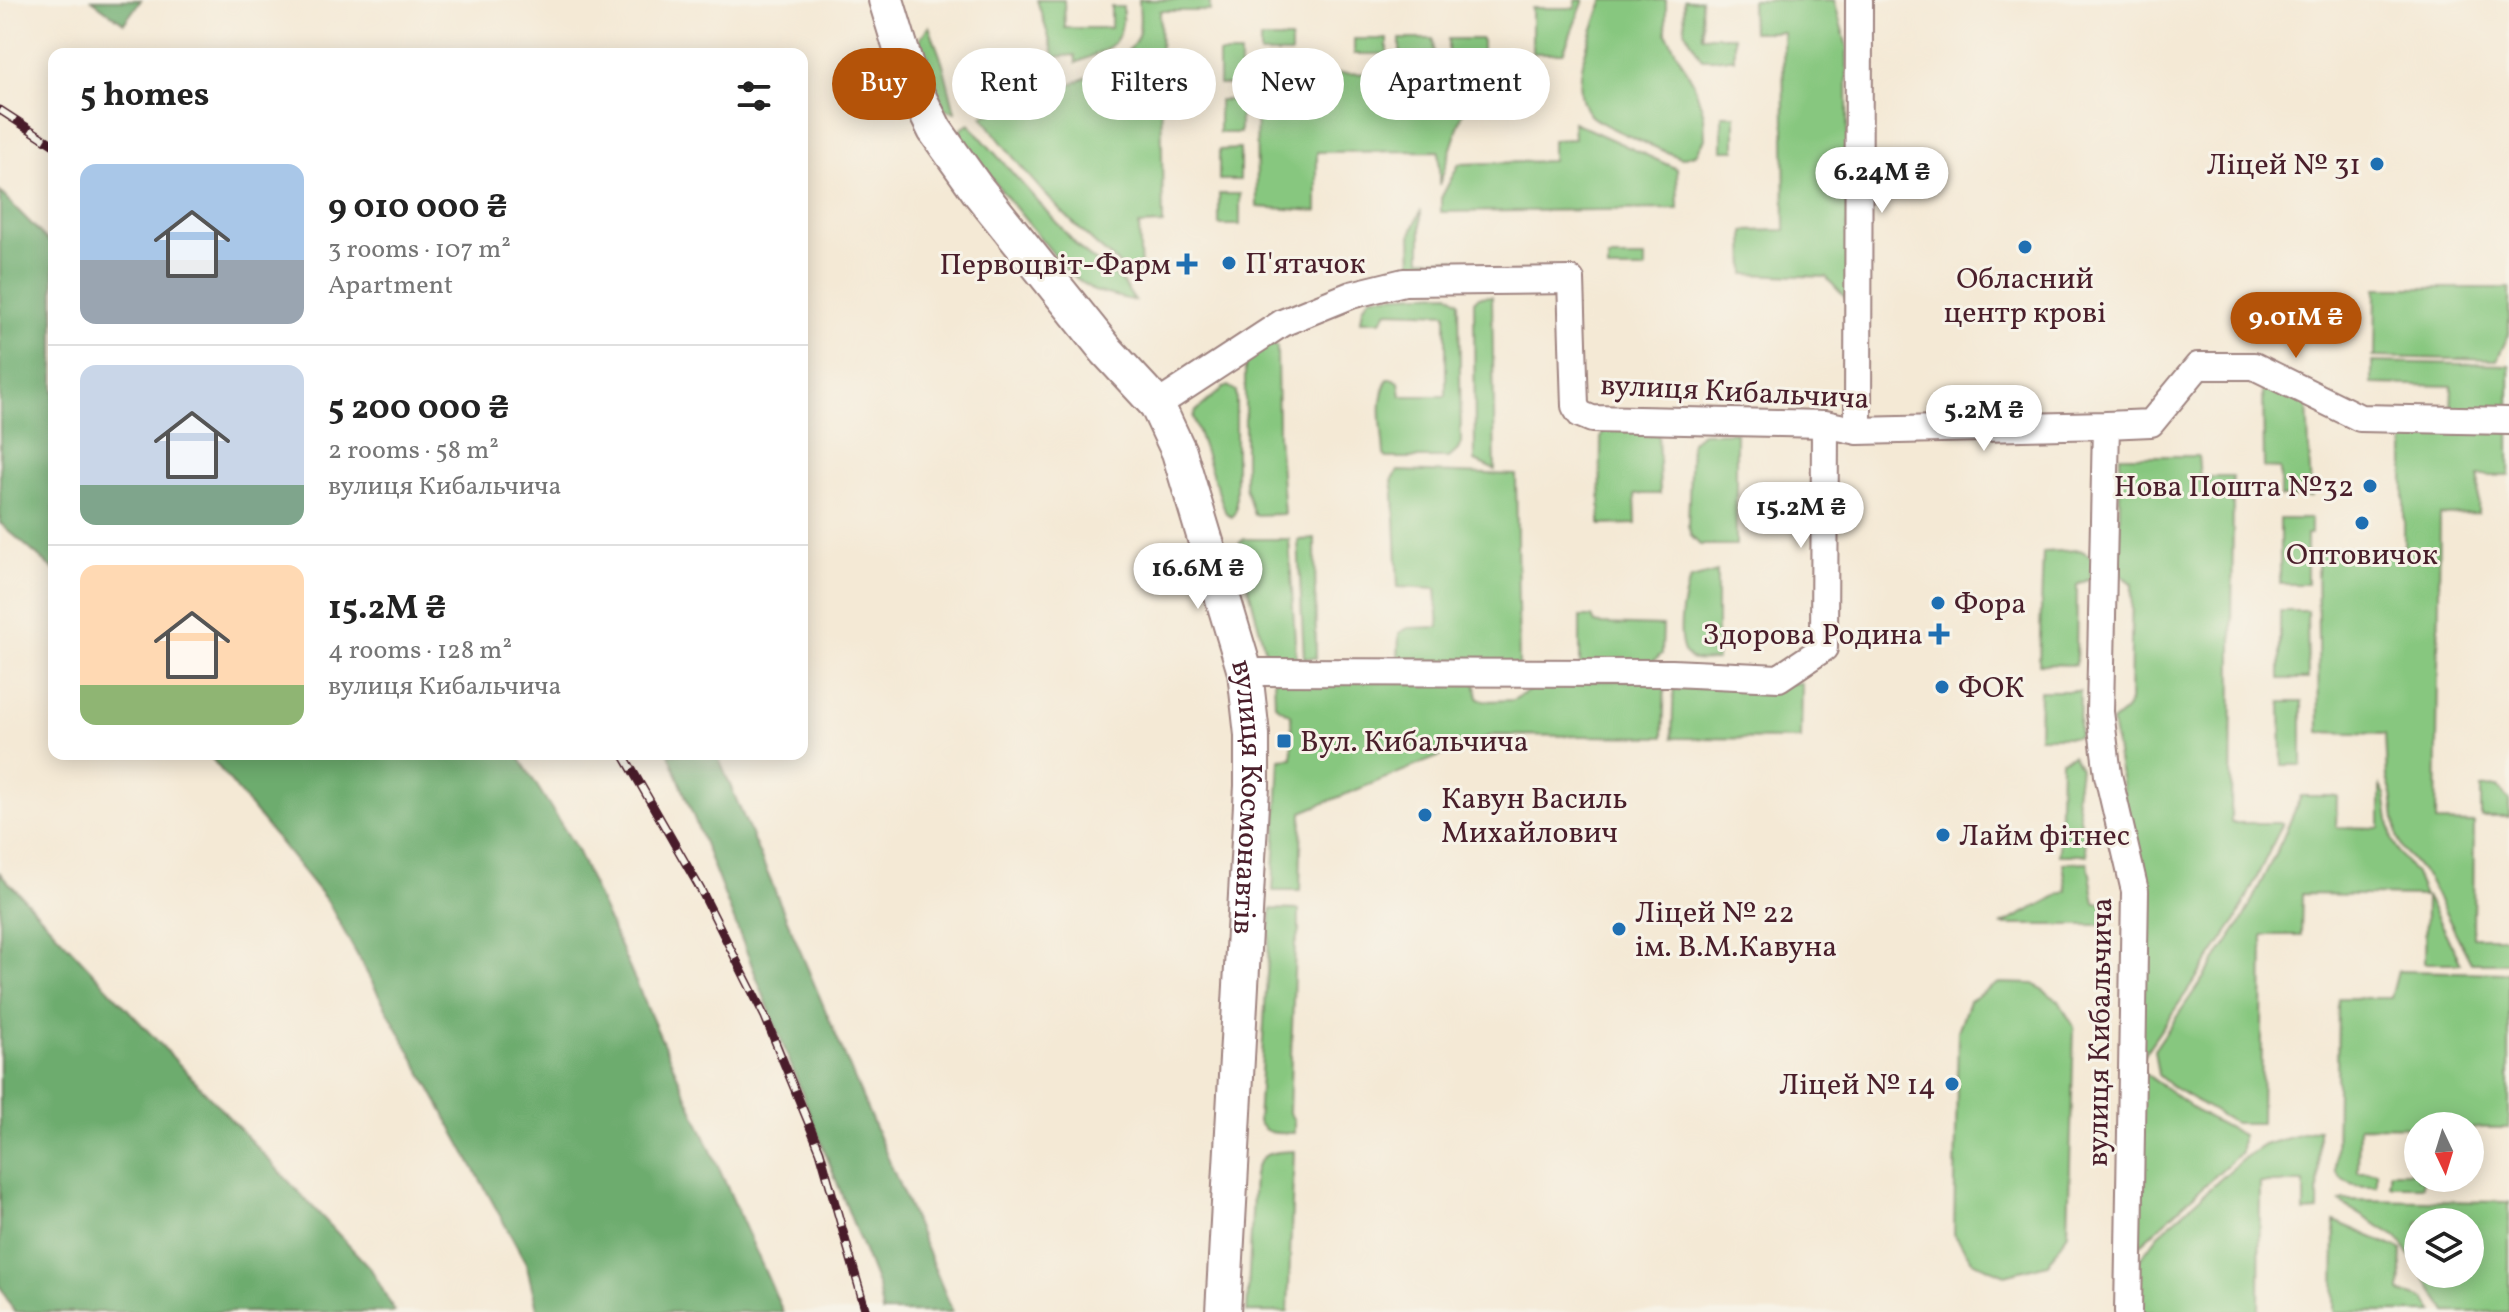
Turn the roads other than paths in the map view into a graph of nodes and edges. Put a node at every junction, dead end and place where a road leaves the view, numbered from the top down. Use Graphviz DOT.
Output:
graph roads {
  1 [pos="886,0"];
  2 [pos="1859,0"];
  3 [pos="1157,405"];
  4 [pos="2509,421"];
  5 [pos="1825,424"];
  6 [pos="2106,425"];
  7 [pos="1858,431"];
  8 [pos="1245,672"];
  9 [pos="1223,1312"];
  10 [pos="2128,1312"];
  1 -- 3 [label="street, вулиця Космонавтів"];
  2 -- 7 [label="street"];
  3 -- 5 [label="street, вулиця Кибальчича"];
  3 -- 8 [label="street, вулиця Космонавтів"];
  4 -- 6 [label="street"];
  5 -- 7 [label="street, вулиця Кибальчича"];
  5 -- 8 [label="street"];
  6 -- 7 [label="street, вулиця Кибальчича"];
  6 -- 10 [label="street, вулиця Кибальчича"];
  8 -- 9 [label="street, вулиця Космонавтів"];
}
